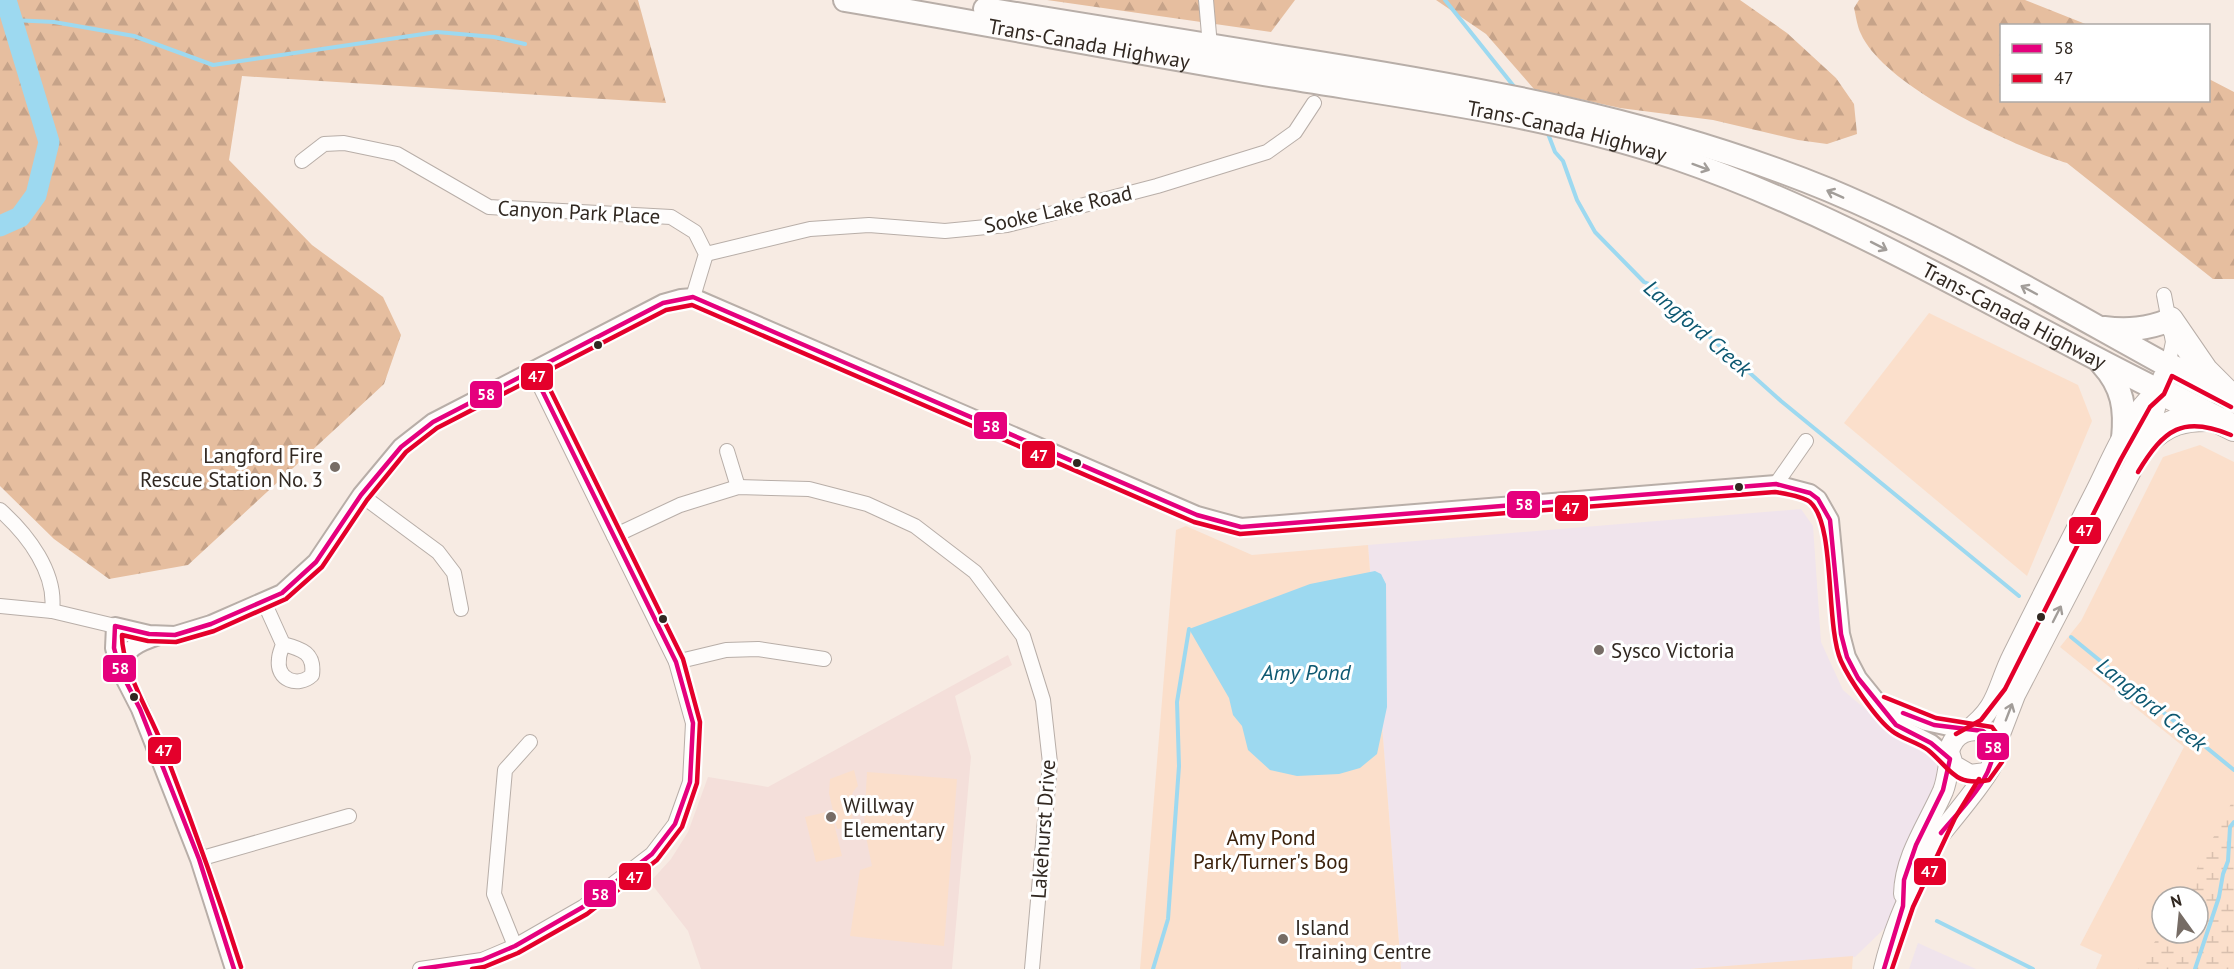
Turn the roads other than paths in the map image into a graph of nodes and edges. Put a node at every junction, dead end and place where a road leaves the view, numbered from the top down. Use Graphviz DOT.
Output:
graph roads {
  1 [pos="845,0"];
  2 [pos="926,0"];
  3 [pos="1206,0"];
  4 [pos="1210,46"];
  5 [pos="1314,103"];
  6 [pos="1524,116"];
  7 [pos="302,161"];
  8 [pos="706,254"];
  9 [pos="1935,275"];
  10 [pos="2163,295"];
  11 [pos="693,297"];
  12 [pos="2170,320"];
  13 [pos="2099,327"];
  14 [pos="2099,361"];
  15 [pos="2168,366"];
  16 [pos="532,370"];
  17 [pos="2158,390"];
  18 [pos="2234,400"];
  19 [pos="2224,423"];
  20 [pos="1806,441"];
  21 [pos="2134,441"];
  22 [pos="727,450"];
  23 [pos="1776,484"];
  24 [pos="738,488"];
  25 [pos="361,495"];
  26 [pos="0,510"];
  27 [pos="614,536"];
  28 [pos="264,602"];
  29 [pos="0,606"];
  30 [pos="461,609"];
  31 [pos="52,611"];
  32 [pos="115,626"];
  33 [pos="162,635"];
  34 [pos="283,644"];
  35 [pos="824,659"];
  36 [pos="676,662"];
  37 [pos="120,670"];
  38 [pos="1881,704"];
  39 [pos="1959,729"];
  40 [pos="530,742"];
  41 [pos="1996,755"];
  42 [pos="1950,759"];
  43 [pos="1979,774"];
  44 [pos="349,816"];
  45 [pos="199,859"];
  46 [pos="1903,906"];
  47 [pos="515,946"];
  48 [pos="234,969"];
  49 [pos="420,969"];
  50 [pos="1032,969"];
  51 [pos="1884,969"];
  1 -- 6 [label="highway, Trans-Canada Highway"];
  2 -- 4 [label="highway, Trans-Canada Highway"];
  3 -- 4 [label="street"];
  4 -- 6 [label="highway"];
  13 -- 4 [label="highway, Trans-Canada Highway, one-way"];
  5 -- 8 [label="street, Sooke Lake Road"];
  6 -- 9 [label="highway, Trans-Canada Highway, one-way"];
  7 -- 8 [label="street, Canyon Park Place"];
  8 -- 11 [label="street"];
  9 -- 14 [label="highway, Trans-Canada Highway"];
  9 -- 15 [label="highway"];
  10 -- 12 [label="street"];
  11 -- 16 [label="street"];
  11 -- 23 [label="street"];
  12 -- 13 [label="highway"];
  12 -- 15 [label="street"];
  12 -- 18 [label="highway"];
  13 -- 15 [label="highway, Trans-Canada Highway"];
  14 -- 17 [label="highway, Trans-Canada Highway"];
  14 -- 21 [label="highway"];
  15 -- 17 [label="main road"];
  15 -- 18 [label="highway, Trans-Canada Highway"];
  16 -- 25 [label="street"];
  16 -- 27 [label="street"];
  17 -- 19 [label="highway, Trans-Canada Highway"];
  17 -- 21 [label="main road"];
  19 -- 21 [label="highway"];
  20 -- 23 [label="street"];
  21 -- 39 [label="main road"];
  41 -- 21 [label="main road, one-way"];
  22 -- 24 [label="street"];
  23 -- 38 [label="street"];
  24 -- 27 [label="street, Lakehurst Drive"];
  24 -- 50 [label="street, Lakehurst Drive"];
  25 -- 28 [label="street"];
  25 -- 30 [label="street"];
  26 -- 31 [label="street"];
  27 -- 36 [label="street"];
  28 -- 33 [label="street"];
  28 -- 34 [label="street"];
  29 -- 31 [label="street"];
  31 -- 32 [label="street"];
  32 -- 33 [label="street"];
  32 -- 37 [label="street"];
  33 -- 37 [label="street"];
  35 -- 36 [label="street"];
  36 -- 47 [label="street"];
  37 -- 45 [label="street"];
  38 -- 39 [label="street"];
  38 -- 42 [label="street"];
  39 -- 41 [label="main road"];
  39 -- 42 [label="main road"];
  40 -- 47 [label="street"];
  41 -- 43 [label="main road"];
  42 -- 43 [label="main road"];
  42 -- 46 [label="main road"];
  43 -- 46 [label="main road"];
  44 -- 45 [label="street"];
  45 -- 48 [label="street"];
  46 -- 51 [label="main road"];
  47 -- 49 [label="street"];
}
